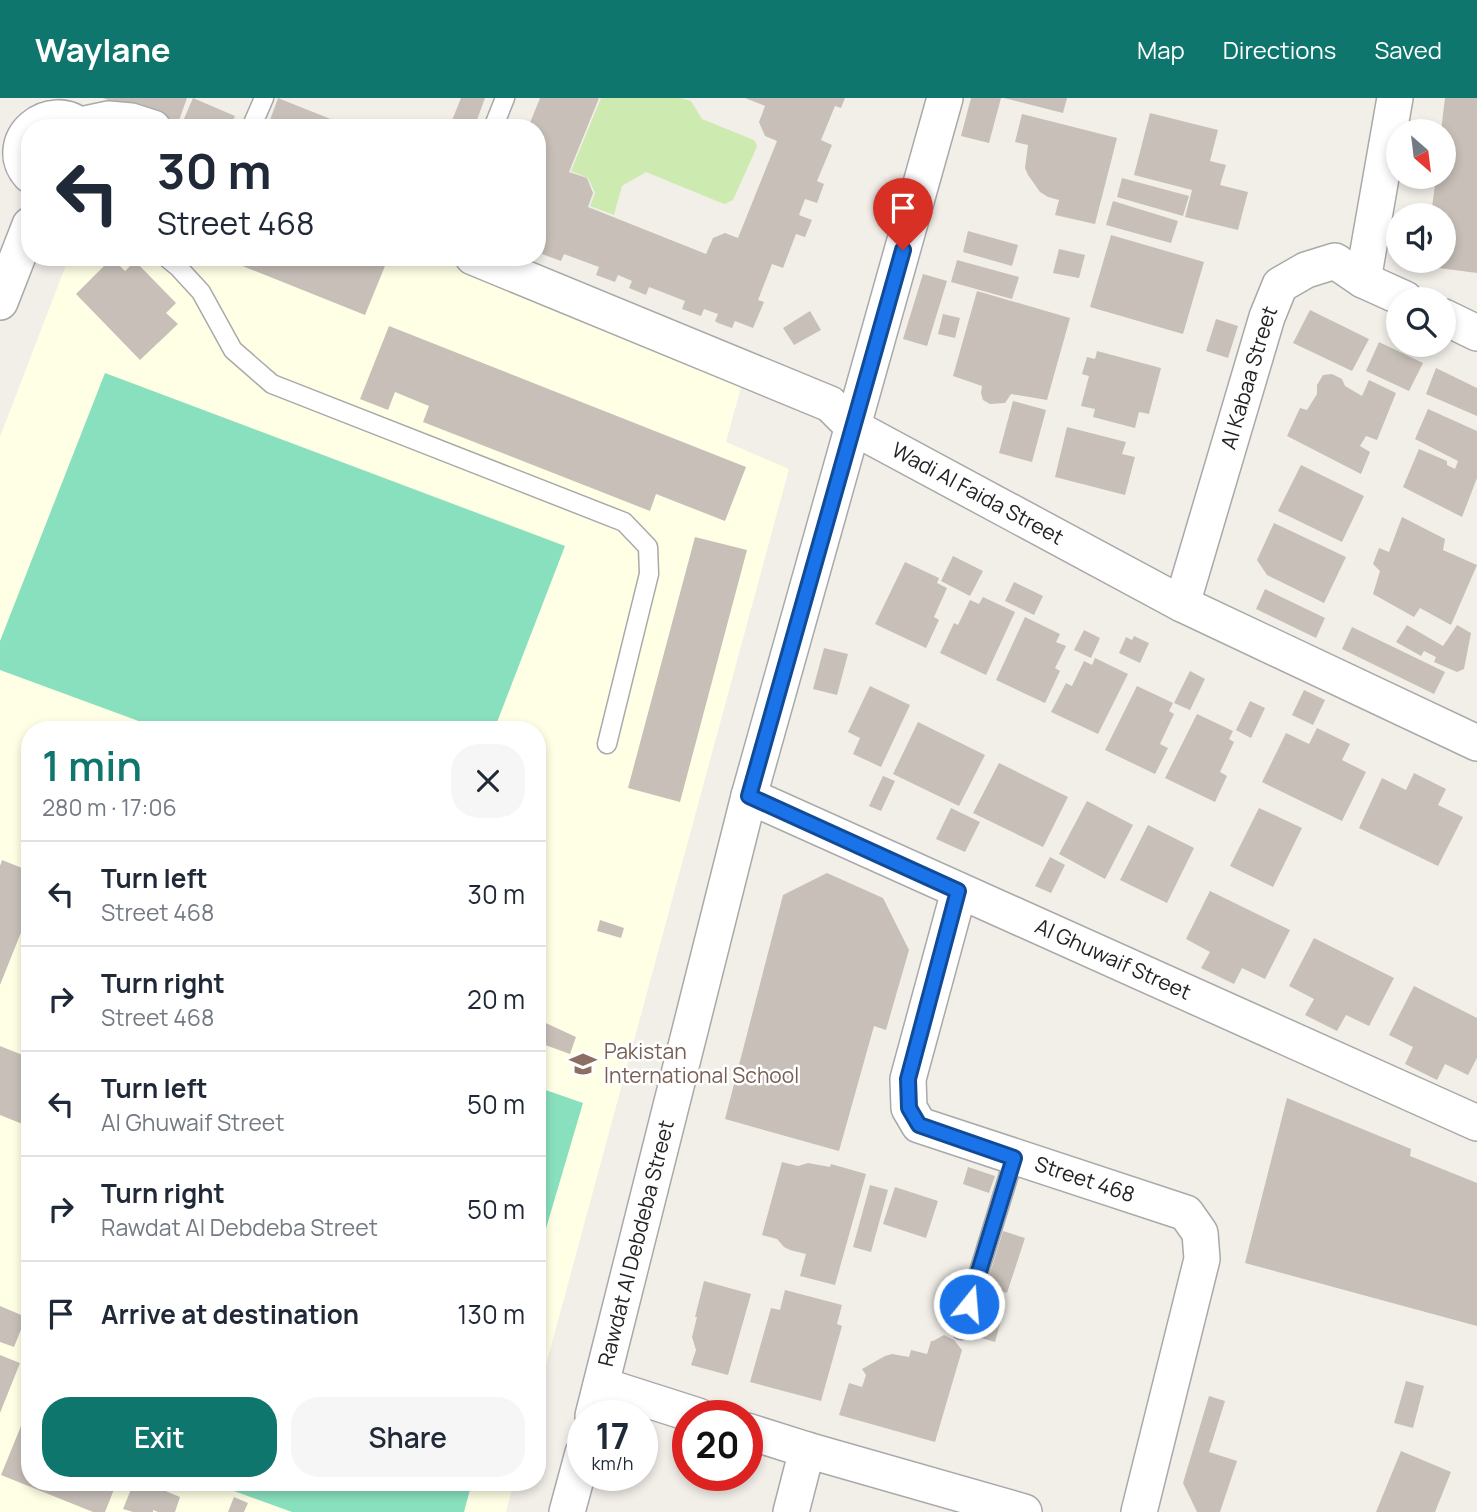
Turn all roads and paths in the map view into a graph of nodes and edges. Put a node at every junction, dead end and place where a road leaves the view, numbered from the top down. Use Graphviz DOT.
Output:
graph roads {
  1 [pos="264,98"];
  2 [pos="505,98"];
  3 [pos="946,98"];
  4 [pos="1395,98"];
  5 [pos="37,103"];
  6 [pos="23,119"];
  7 [pos="76,119"];
  8 [pos="255,119"];
  9 [pos="497,119"];
  10 [pos="21,123"];
  11 [pos="20,162"];
  12 [pos="21,248"];
  13 [pos="177,266"];
  14 [pos="495,266"];
  15 [pos="1363,280"];
  16 [pos="1386,290"];
  17 [pos="0,302"];
  18 [pos="1456,323"];
  19 [pos="1477,333"];
  20 [pos="853,426"];
  21 [pos="1182,604"];
  22 [pos="1477,743"];
  23 [pos="607,744"];
  24 [pos="749,796"];
  25 [pos="958,891"];
  26 [pos="1477,1123"];
  27 [pos="1014,1158"];
  28 [pos="961,1330"];
  29 [pos="597,1400"];
  30 [pos="763,1437"];
  31 [pos="807,1450"];
  32 [pos="573,1491"];
  33 [pos="567,1512"];
  34 [pos="791,1512"];
  35 [pos="1024,1512"];
  36 [pos="1139,1512"];
  1 -- 8 [label="lane"];
  2 -- 9 [label="lane"];
  3 -- 20 [label="street, Rawdat Al Debdeba Street"];
  4 -- 15 [label="street"];
  5 -- 6 [label="street"];
  5 -- 7 [label="street"];
  10 -- 11 [label="street"];
  12 -- 17 [label="street"];
  13 -- 23 [label="lane"];
  14 -- 20 [label="street, Wadi Al Faida Street"];
  15 -- 16 [label="street, Al Kabaa Street"];
  15 -- 21 [label="street, Al Kabaa Street"];
  18 -- 19 [label="street"];
  20 -- 21 [label="street, Wadi Al Faida Street"];
  20 -- 24 [label="street, Rawdat Al Debdeba Street"];
  21 -- 22 [label="street, Wadi Al Faida Street"];
  24 -- 25 [label="street, Al Ghuwaif Street"];
  24 -- 29 [label="street, Rawdat Al Debdeba Street"];
  25 -- 26 [label="street, Al Ghuwaif Street"];
  25 -- 27 [label="street, Street 468"];
  27 -- 28 [label="lane"];
  27 -- 36 [label="street, Street 468"];
  30 -- 31 [label="street"];
  31 -- 34 [label="street"];
  31 -- 35 [label="street"];
  32 -- 33 [label="street"];
}
